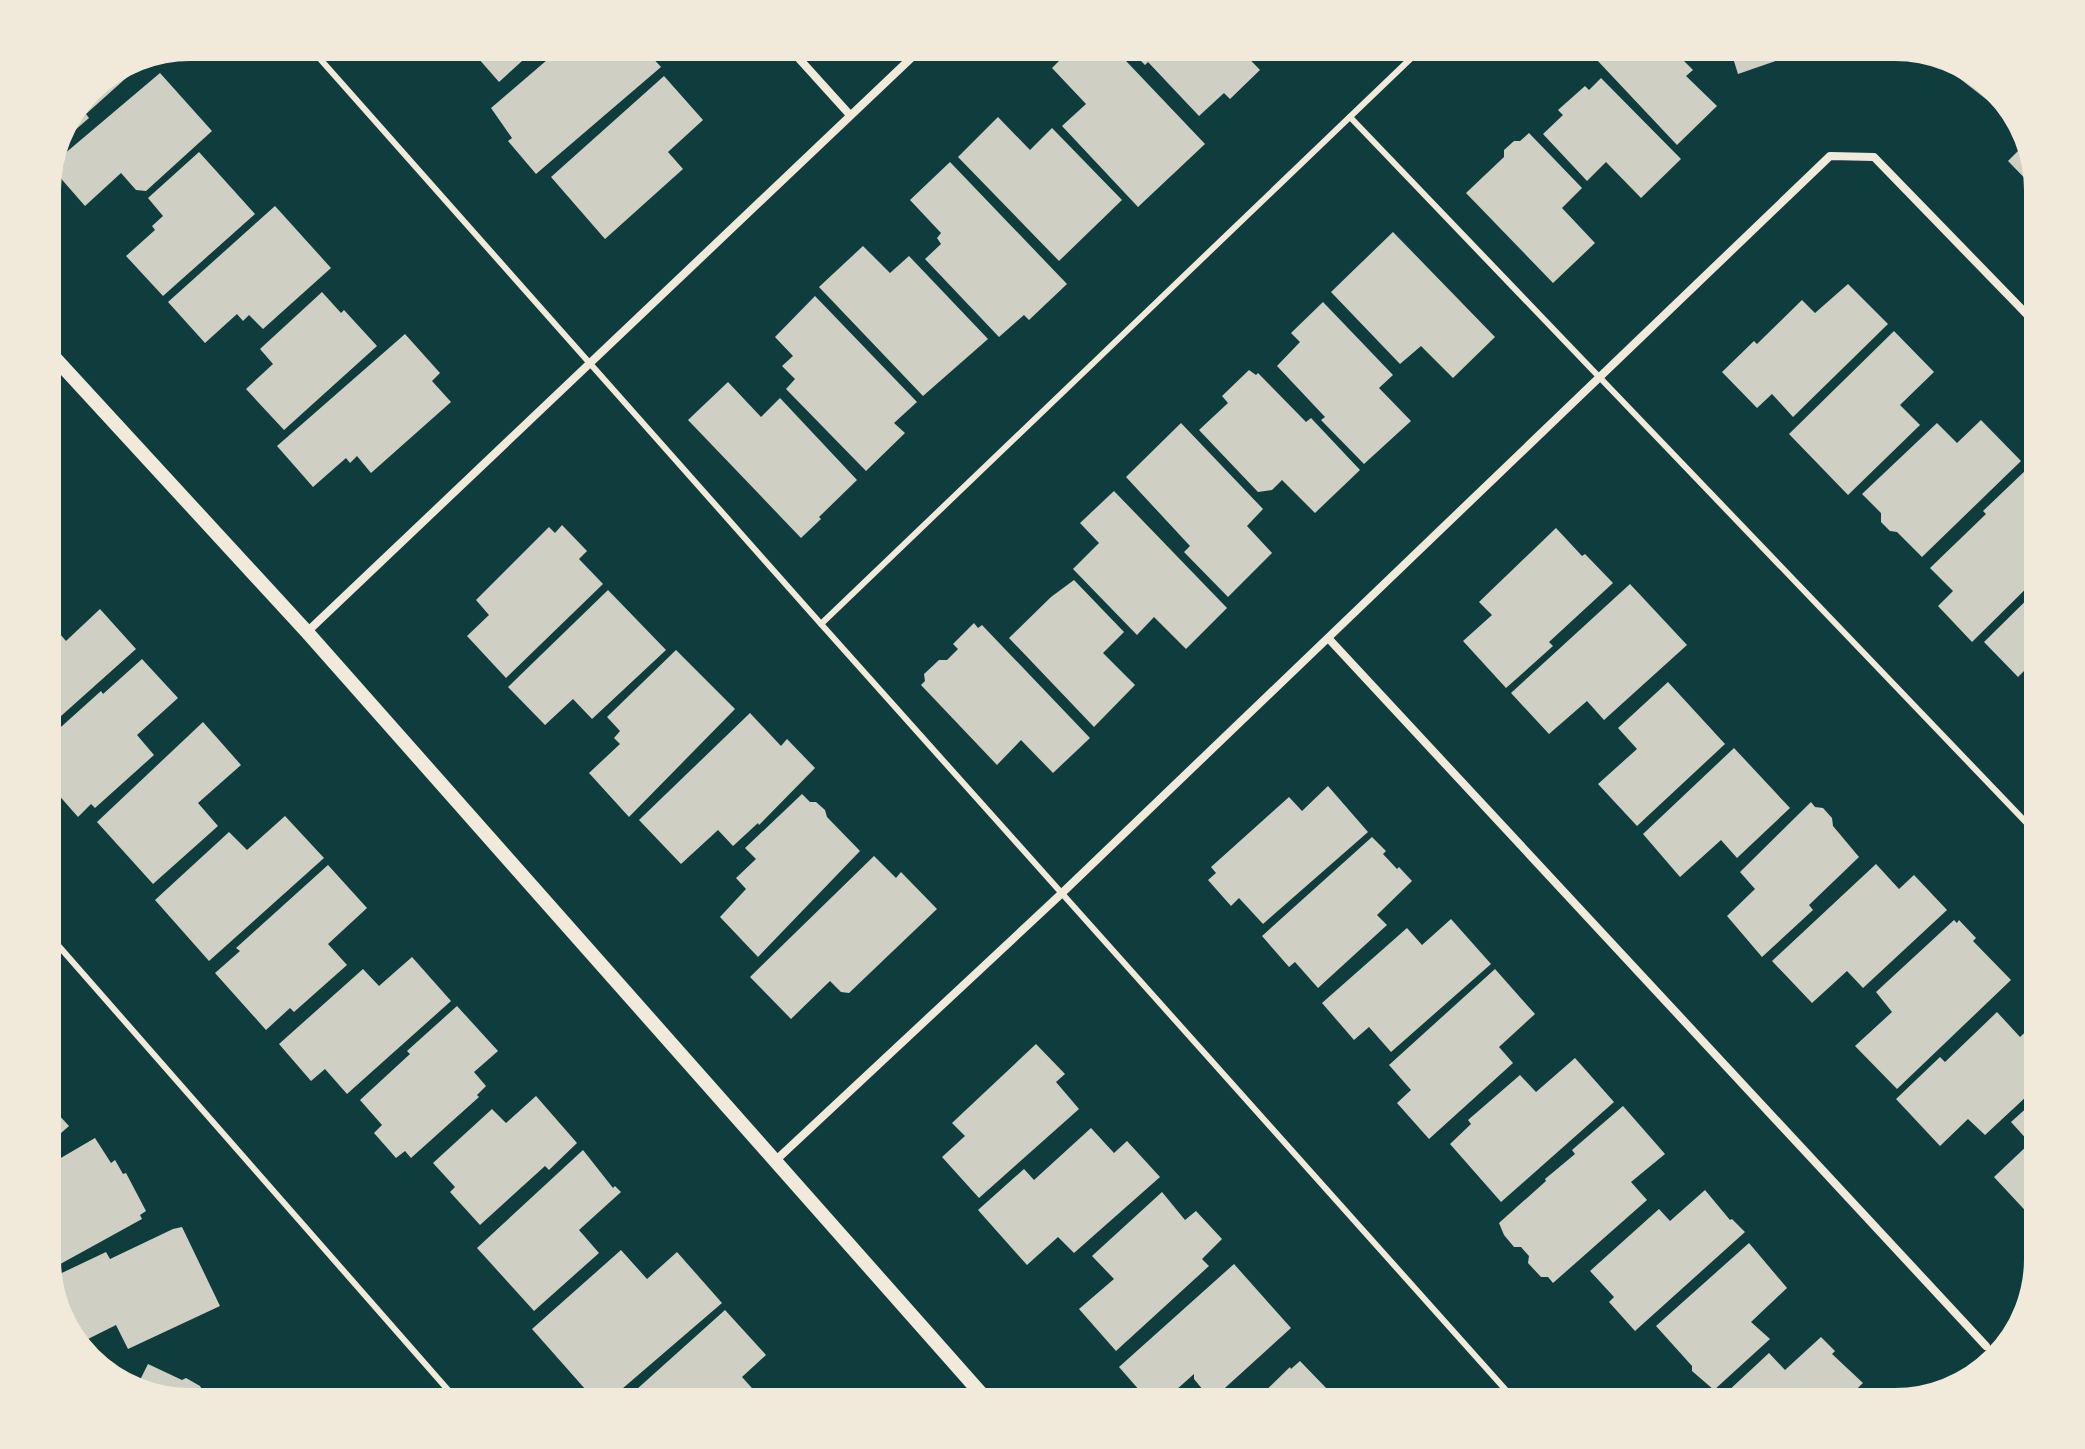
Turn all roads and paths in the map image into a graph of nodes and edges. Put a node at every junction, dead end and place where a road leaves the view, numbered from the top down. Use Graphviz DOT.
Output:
graph roads {
  1 [pos="317,56"];
  2 [pos="797,56"];
  3 [pos="913,56"];
  4 [pos="1413,56"];
  5 [pos="850,115"];
  6 [pos="1350,117"];
  7 [pos="2029,317"];
  8 [pos="56,359"];
  9 [pos="591,363"];
  10 [pos="1599,376"];
  11 [pos="821,624"];
  12 [pos="307,632"];
  13 [pos="1329,639"];
  14 [pos="2029,825"];
  15 [pos="1061,894"];
  16 [pos="56,943"];
  17 [pos="774,1162"];
  18 [pos="1986,1346"];
  19 [pos="451,1393"];
  20 [pos="980,1393"];
  21 [pos="1508,1393"];
  1 -- 9 [label="lane"];
  2 -- 5 [label="street"];
  3 -- 5 [label="street"];
  4 -- 6 [label="lane"];
  5 -- 9 [label="street"];
  6 -- 10 [label="lane"];
  6 -- 11 [label="lane"];
  7 -- 10 [label="street"];
  8 -- 12 [label="street"];
  9 -- 11 [label="lane"];
  9 -- 12 [label="street"];
  10 -- 13 [label="street"];
  10 -- 14 [label="lane"];
  11 -- 15 [label="lane"];
  12 -- 17 [label="street"];
  13 -- 15 [label="street"];
  13 -- 18 [label="street"];
  15 -- 17 [label="street"];
  15 -- 21 [label="lane"];
  16 -- 19 [label="lane"];
  17 -- 20 [label="street"];
}
